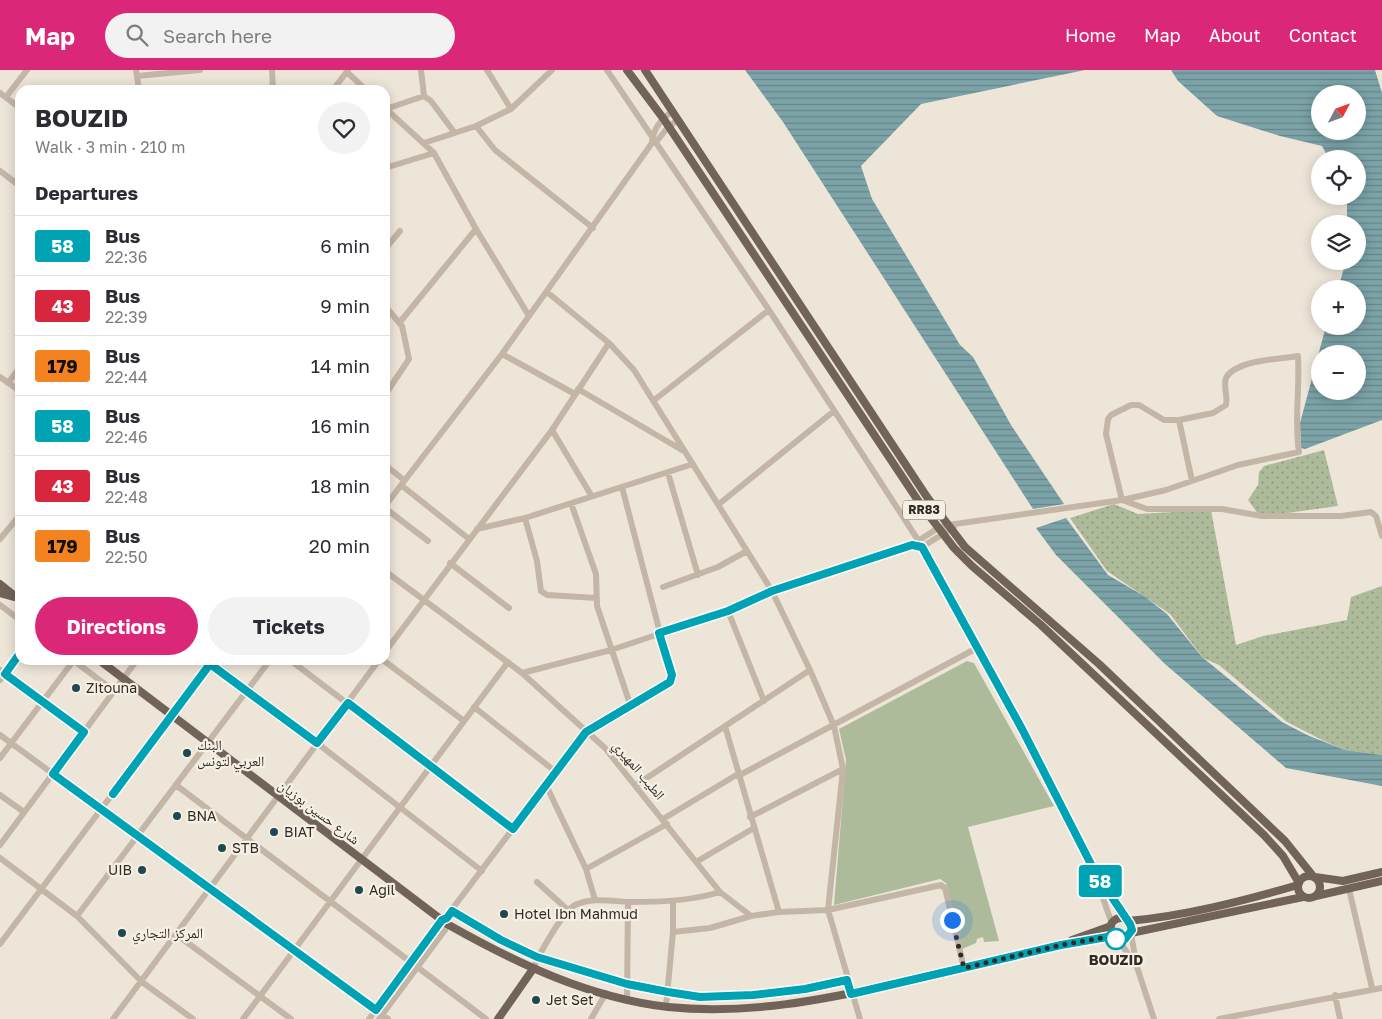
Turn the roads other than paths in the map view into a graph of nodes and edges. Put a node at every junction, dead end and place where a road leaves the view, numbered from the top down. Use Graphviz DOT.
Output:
graph roads {
  1 [pos="27,70"];
  2 [pos="200,70"];
  3 [pos="272,70"];
  4 [pos="421,70"];
  5 [pos="487,70"];
  6 [pos="552,70"];
  7 [pos="607,70"];
  8 [pos="627,70"];
  9 [pos="645,70"];
  10 [pos="348,71"];
  11 [pos="136,73"];
  12 [pos="273,85"];
  13 [pos="336,85"];
  14 [pos="361,85"];
  15 [pos="3,95"];
  16 [pos="424,96"];
  17 [pos="15,104"];
  18 [pos="390,106"];
  19 [pos="511,109"];
  20 [pos="390,112"];
  21 [pos="672,112"];
  22 [pos="663,118"];
  23 [pos="678,120"];
  24 [pos="476,126"];
  25 [pos="668,127"];
  26 [pos="454,132"];
  27 [pos="654,140"];
  28 [pos="424,143"];
  29 [pos="434,153"];
  30 [pos="390,165"];
  31 [pos="0,171"];
  32 [pos="15,182"];
  33 [pos="592,228"];
  34 [pos="476,229"];
  35 [pos="400,231"];
  36 [pos="390,243"];
  37 [pos="547,292"];
  38 [pos="768,310"];
  39 [pos="390,311"];
  40 [pos="529,316"];
  41 [pos="400,322"];
  42 [pos="609,343"];
  43 [pos="502,354"];
  44 [pos="15,374"];
  45 [pos="0,377"];
  46 [pos="8,383"];
  47 [pos="390,383"];
  48 [pos="15,388"];
  49 [pos="576,391"];
  50 [pos="654,401"];
  51 [pos="834,411"];
  52 [pos="1179,420"];
  53 [pos="552,430"];
  54 [pos="685,451"];
  55 [pos="693,464"];
  56 [pos="390,470"];
  57 [pos="668,473"];
  58 [pos="1192,481"];
  59 [pos="402,482"];
  60 [pos="622,487"];
  61 [pos="591,495"];
  62 [pos="390,500"];
  63 [pos="1122,500"];
  64 [pos="571,503"];
  65 [pos="719,504"];
  66 [pos="390,511"];
  67 [pos="525,518"];
  68 [pos="15,521"];
  69 [pos="952,526"];
  70 [pos="938,528"];
  71 [pos="477,529"];
  72 [pos="944,535"];
  73 [pos="1382,536"];
  74 [pos="0,538"];
  75 [pos="470,539"];
  76 [pos="918,540"];
  77 [pos="428,541"];
  78 [pos="912,545"];
  79 [pos="922,547"];
  80 [pos="747,552"];
  81 [pos="450,563"];
  82 [pos="390,575"];
  83 [pos="698,576"];
  84 [pos="0,584"];
  85 [pos="663,587"];
  86 [pos="772,591"];
  87 [pos="0,593"];
  88 [pos="15,596"];
  89 [pos="15,598"];
  90 [pos="596,598"];
  91 [pos="423,599"];
  92 [pos="0,605"];
  93 [pos="509,608"];
  94 [pos="728,611"];
  95 [pos="15,616"];
  96 [pos="659,633"];
  97 [pos="390,645"];
  98 [pos="977,648"];
  99 [pos="611,650"];
  100 [pos="15,658"];
  101 [pos="508,662"];
  102 [pos="69,665"];
  103 [pos="80,665"];
  104 [pos="106,665"];
  105 [pos="133,665"];
  106 [pos="206,665"];
  107 [pos="214,665"];
  108 [pos="266,665"];
  109 [pos="297,665"];
  110 [pos="375,665"];
  111 [pos="390,665"];
  112 [pos="810,670"];
  113 [pos="2,672"];
  114 [pos="522,673"];
  115 [pos="123,678"];
  116 [pos="0,680"];
  117 [pos="114,691"];
  118 [pos="247,691"];
  119 [pos="764,701"];
  120 [pos="42,702"];
  121 [pos="348,703"];
  122 [pos="630,704"];
  123 [pos="474,707"];
  124 [pos="171,715"];
  125 [pos="464,721"];
  126 [pos="725,726"];
  127 [pos="834,726"];
  128 [pos="84,732"];
  129 [pos="586,732"];
  130 [pos="0,735"];
  131 [pos="11,743"];
  132 [pos="207,743"];
  133 [pos="317,743"];
  134 [pos="0,758"];
  135 [pos="431,766"];
  136 [pos="843,769"];
  137 [pos="556,772"];
  138 [pos="53,774"];
  139 [pos="738,775"];
  140 [pos="176,785"];
  141 [pos="546,785"];
  142 [pos="636,785"];
  143 [pos="0,795"];
  144 [pos="277,796"];
  145 [pos="400,807"];
  146 [pos="101,809"];
  147 [pos="24,812"];
  148 [pos="750,817"];
  149 [pos="665,821"];
  150 [pos="754,828"];
  151 [pos="513,829"];
  152 [pos="138,836"];
  153 [pos="247,838"];
  154 [pos="0,845"];
  155 [pos="0,858"];
  156 [pos="360,860"];
  157 [pos="696,862"];
  158 [pos="586,869"];
  159 [pos="482,871"];
  160 [pos="1095,872"];
  161 [pos="1382,872"];
  162 [pos="1314,877"];
  163 [pos="1382,881"];
  164 [pos="537,882"];
  165 [pos="1298,884"];
  166 [pos="210,888"];
  167 [pos="42,889"];
  168 [pos="1349,889"];
  169 [pos="720,892"];
  170 [pos="1316,896"];
  171 [pos="1304,897"];
  172 [pos="595,900"];
  173 [pos="330,901"];
  174 [pos="673,901"];
  175 [pos="628,902"];
  176 [pos="569,910"];
  177 [pos="828,910"];
  178 [pos="452,911"];
  179 [pos="779,912"];
  180 [pos="77,916"];
  181 [pos="750,916"];
  182 [pos="1127,920"];
  183 [pos="445,921"];
  184 [pos="1112,925"];
  185 [pos="673,932"];
  186 [pos="1131,933"];
  187 [pos="177,935"];
  188 [pos="1116,938"];
  189 [pos="0,944"];
  190 [pos="1061,945"];
  191 [pos="294,950"];
  192 [pos="537,957"];
  193 [pos="415,965"];
  194 [pos="1137,967"];
  195 [pos="964,968"];
  196 [pos="533,969"];
  197 [pos="847,980"];
  198 [pos="142,982"];
  199 [pos="627,984"];
  200 [pos="1372,988"];
  201 [pos="1382,988"];
  202 [pos="668,992"];
  203 [pos="606,993"];
  204 [pos="851,994"];
  205 [pos="1335,995"];
  206 [pos="260,996"];
  207 [pos="627,999"];
  208 [pos="666,1006"];
  209 [pos="183,1016"];
  210 [pos="381,1016"];
  211 [pos="113,1019"];
  212 [pos="193,1019"];
  213 [pos="243,1019"];
  214 [pos="291,1019"];
  215 [pos="369,1019"];
  216 [pos="486,1019"];
  217 [pos="498,1019"];
  218 [pos="591,1019"];
  219 [pos="860,1019"];
  220 [pos="1154,1019"];
  221 [pos="1219,1019"];
  222 [pos="1340,1019"];
  1 -- 15 [label="street"];
  2 -- 11 [label="street"];
  3 -- 12 [label="street"];
  4 -- 16 [label="street"];
  5 -- 19 [label="street"];
  6 -- 19 [label="street"];
  7 -- 27 [label="street"];
  8 -- 22 [label="main road, RR83"];
  9 -- 21 [label="main road, RR83"];
  10 -- 13 [label="street"];
  10 -- 14 [label="street"];
  15 -- 17 [label="street"];
  16 -- 18 [label="street"];
  16 -- 26 [label="street"];
  19 -- 24 [label="street"];
  20 -- 28 [label="street"];
  21 -- 22 [label="street"];
  21 -- 23 [label="main road, RR83"];
  22 -- 25 [label="main road, RR83"];
  22 -- 27 [label="street"];
  23 -- 25 [label="street"];
  23 -- 69 [label="main road, RR83"];
  24 -- 26 [label="street"];
  24 -- 33 [label="street"];
  25 -- 27 [label="street"];
  25 -- 70 [label="main road, RR83"];
  26 -- 28 [label="street"];
  27 -- 33 [label="street"];
  27 -- 38 [label="street"];
  28 -- 29 [label="street"];
  29 -- 30 [label="street"];
  29 -- 34 [label="street"];
  31 -- 32 [label="street"];
  33 -- 37 [label="street"];
  34 -- 40 [label="street"];
  34 -- 41 [label="street"];
  35 -- 36 [label="street"];
  37 -- 40 [label="street"];
  37 -- 42 [label="street"];
  38 -- 50 [label="street"];
  38 -- 51 [label="street"];
  39 -- 41 [label="street"];
  40 -- 43 [label="street"];
  41 -- 47 [label="street"];
  42 -- 49 [label="street"];
  42 -- 50 [label="street"];
  43 -- 49 [label="street"];
  43 -- 59 [label="street"];
  44 -- 46 [label="street"];
  45 -- 46 [label="street"];
  46 -- 48 [label="street"];
  49 -- 53 [label="street"];
  49 -- 54 [label="street"];
  50 -- 54 [label="street"];
  51 -- 65 [label="street"];
  51 -- 76 [label="street"];
  52 -- 58 [label="street"];
  52 -- 58 [label="street"];
  52 -- 63 [label="street"];
  53 -- 61 [label="street"];
  53 -- 71 [label="street"];
  54 -- 55 [label="street"];
  55 -- 57 [label="street"];
  55 -- 65 [label="street"];
  56 -- 59 [label="street"];
  57 -- 60 [label="street"];
  57 -- 83 [label="street"];
  58 -- 63 [label="street"];
  59 -- 62 [label="street"];
  59 -- 75 [label="street"];
  60 -- 61 [label="street"];
  60 -- 96 [label="street"];
  61 -- 64 [label="street"];
  63 -- 69 [label="street"];
  63 -- 73 [label="street"];
  64 -- 67 [label="street"];
  64 -- 90 [label="street"];
  65 -- 80 [label="street"];
  66 -- 77 [label="street"];
  67 -- 71 [label="street"];
  67 -- 90 [label="street"];
  68 -- 74 [label="street"];
  69 -- 70 [label="street"];
  69 -- 72 [label="street"];
  69 -- 162 [label="main road, RR83"];
  70 -- 72 [label="main road, RR83"];
  70 -- 76 [label="street"];
  71 -- 75 [label="street"];
  72 -- 79 [label="street"];
  72 -- 165 [label="main road, RR83"];
  75 -- 81 [label="street"];
  76 -- 78 [label="street"];
  76 -- 79 [label="street"];
  78 -- 79 [label="street"];
  78 -- 86 [label="street"];
  79 -- 98 [label="street"];
  80 -- 83 [label="street"];
  80 -- 86 [label="street"];
  81 -- 91 [label="street"];
  81 -- 93 [label="street"];
  82 -- 91 [label="street, الطيب المهيري"];
  83 -- 85 [label="street"];
  84 -- 88 [label="main road"];
  86 -- 94 [label="street"];
  86 -- 112 [label="street"];
  87 -- 89 [label="main road"];
  90 -- 99 [label="street"];
  91 -- 97 [label="street"];
  91 -- 101 [label="street, الطيب المهيري"];
  92 -- 95 [label="street"];
  94 -- 96 [label="street"];
  94 -- 119 [label="street"];
  96 -- 99 [label="street"];
  96 -- 122 [label="street"];
  98 -- 127 [label="street"];
  98 -- 160 [label="street"];
  99 -- 114 [label="street"];
  99 -- 122 [label="street"];
  100 -- 113 [label="street"];
  101 -- 114 [label="street, الطيب المهيري"];
  101 -- 123 [label="street"];
  102 -- 120 [label="street"];
  103 -- 117 [label="street"];
  104 -- 115 [label="main road, شارع حسين بوزيان"];
  105 -- 115 [label="street"];
  106 -- 124 [label="street"];
  107 -- 118 [label="street"];
  108 -- 118 [label="street"];
  109 -- 121 [label="street"];
  110 -- 121 [label="street"];
  111 -- 125 [label="street"];
  112 -- 119 [label="street"];
  112 -- 127 [label="street"];
  113 -- 116 [label="street"];
  113 -- 120 [label="street"];
  114 -- 129 [label="street, الطيب المهيري"];
  115 -- 117 [label="street"];
  115 -- 124 [label="main road, شارع حسين بوزيان"];
  117 -- 128 [label="street"];
  118 -- 132 [label="street"];
  118 -- 133 [label="street"];
  119 -- 126 [label="street"];
  120 -- 128 [label="street"];
  120 -- 131 [label="street"];
  121 -- 133 [label="street"];
  121 -- 135 [label="street"];
  122 -- 129 [label="street"];
  123 -- 125 [label="street"];
  123 -- 137 [label="street"];
  124 -- 132 [label="main road, شارع حسين بوزيان"];
  124 -- 146 [label="street"];
  125 -- 135 [label="street"];
  126 -- 139 [label="street"];
  126 -- 142 [label="street"];
  127 -- 136 [label="street"];
  127 -- 139 [label="street"];
  128 -- 138 [label="street"];
  129 -- 137 [label="street"];
  129 -- 142 [label="street, الطيب المهيري"];
  130 -- 131 [label="street"];
  131 -- 134 [label="street"];
  131 -- 138 [label="street"];
  132 -- 140 [label="street"];
  132 -- 144 [label="main road, شارع حسين بوزيان"];
  133 -- 144 [label="street"];
  133 -- 145 [label="street"];
  135 -- 145 [label="street"];
  135 -- 151 [label="street"];
  136 -- 148 [label="street"];
  136 -- 177 [label="street"];
  137 -- 141 [label="street"];
  138 -- 146 [label="street"];
  138 -- 147 [label="street"];
  139 -- 148 [label="street"];
  139 -- 149 [label="street"];
  140 -- 152 [label="street"];
  140 -- 153 [label="street"];
  141 -- 151 [label="street"];
  141 -- 158 [label="street"];
  142 -- 149 [label="street, الطيب المهيري"];
  143 -- 147 [label="street"];
  144 -- 153 [label="street"];
  144 -- 156 [label="main road, شارع حسين بوزيان"];
  145 -- 156 [label="street"];
  145 -- 159 [label="street"];
  146 -- 152 [label="street"];
  146 -- 167 [label="street"];
  147 -- 154 [label="street"];
  148 -- 150 [label="street"];
  149 -- 157 [label="street, الطيب المهيري"];
  149 -- 158 [label="street"];
  150 -- 157 [label="street"];
  150 -- 179 [label="street"];
  151 -- 159 [label="street"];
  152 -- 166 [label="street"];
  152 -- 180 [label="street"];
  153 -- 166 [label="street"];
  153 -- 173 [label="street"];
  155 -- 167 [label="street"];
  156 -- 173 [label="street"];
  156 -- 183 [label="main road, شارع حسين بوزيان"];
  157 -- 169 [label="street, الطيب المهيري"];
  158 -- 172 [label="street"];
  159 -- 178 [label="street"];
  160 -- 182 [label="street"];
  160 -- 184 [label="street"];
  161 -- 162 [label="main road"];
  162 -- 165 [label="main road"];
  162 -- 170 [label="main road"];
  163 -- 168 [label="main road"];
  164 -- 176 [label="street"];
  165 -- 171 [label="main road"];
  165 -- 182 [label="main road"];
  166 -- 187 [label="street"];
  166 -- 191 [label="street"];
  167 -- 180 [label="street"];
  167 -- 189 [label="street"];
  168 -- 170 [label="main road"];
  168 -- 200 [label="street"];
  169 -- 174 [label="street"];
  169 -- 181 [label="street, الطيب المهيري"];
  170 -- 171 [label="main road"];
  171 -- 186 [label="main road"];
  172 -- 175 [label="street"];
  172 -- 176 [label="street"];
  173 -- 191 [label="street"];
  173 -- 193 [label="street"];
  174 -- 175 [label="street"];
  174 -- 185 [label="street"];
  175 -- 199 [label="street"];
  176 -- 192 [label="street"];
  177 -- 179 [label="street"];
  177 -- 195 [label="street"];
  177 -- 197 [label="street"];
  178 -- 183 [label="street"];
  178 -- 192 [label="street"];
  179 -- 181 [label="street"];
  180 -- 198 [label="street"];
  181 -- 185 [label="street"];
  182 -- 184 [label="main road"];
  182 -- 186 [label="main road"];
  183 -- 193 [label="street"];
  183 -- 196 [label="main road, شارع حسين بوزيان"];
  184 -- 188 [label="main road"];
  184 -- 190 [label="main road"];
  185 -- 202 [label="street"];
  186 -- 188 [label="main road"];
  186 -- 194 [label="street"];
  187 -- 198 [label="street"];
  187 -- 206 [label="street"];
  188 -- 190 [label="main road"];
  188 -- 194 [label="street"];
  190 -- 195 [label="main road, شارع حسين بوزيان"];
  191 -- 206 [label="street"];
  191 -- 210 [label="street"];
  192 -- 196 [label="street"];
  192 -- 199 [label="street"];
  193 -- 210 [label="street"];
  193 -- 216 [label="street"];
  194 -- 220 [label="street"];
  195 -- 204 [label="main road, شارع حسين بوزيان"];
  196 -- 203 [label="main road, شارع حسين بوزيان"];
  196 -- 217 [label="main road"];
  197 -- 202 [label="street"];
  197 -- 204 [label="street"];
  198 -- 209 [label="street"];
  198 -- 211 [label="street"];
  199 -- 202 [label="street"];
  199 -- 207 [label="street"];
  200 -- 201 [label="street"];
  200 -- 205 [label="street"];
  202 -- 208 [label="street"];
  203 -- 207 [label="main road, شارع حسين بوزيان"];
  203 -- 218 [label="street"];
  204 -- 208 [label="main road, شارع حسين بوزيان"];
  204 -- 219 [label="street"];
  205 -- 221 [label="street"];
  205 -- 222 [label="street"];
  206 -- 213 [label="street"];
  206 -- 214 [label="street"];
  207 -- 208 [label="main road, شارع حسين بوزيان"];
  209 -- 212 [label="street"];
  210 -- 215 [label="street"];
}
